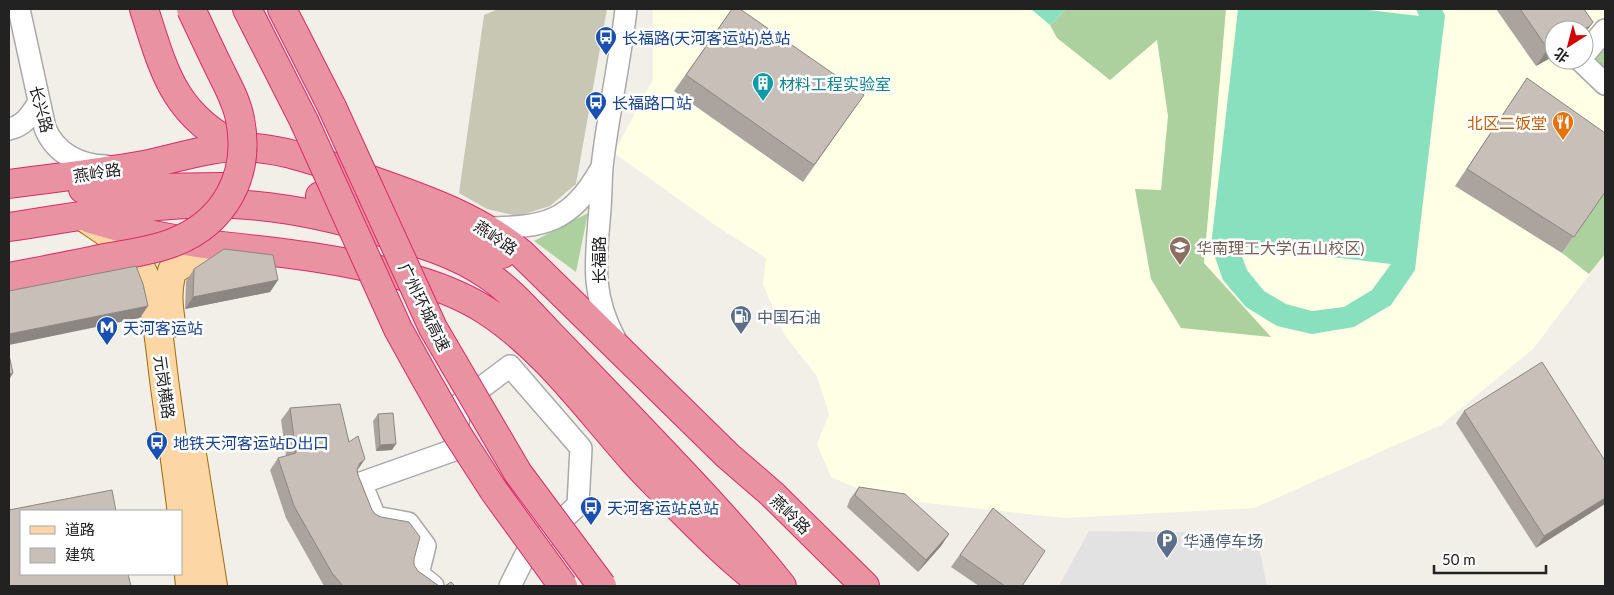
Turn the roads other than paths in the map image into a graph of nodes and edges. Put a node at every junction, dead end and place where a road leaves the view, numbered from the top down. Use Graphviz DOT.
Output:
graph roads {
  1 [pos="19,9"];
  2 [pos="144,9"];
  3 [pos="191,9"];
  4 [pos="247,9"];
  5 [pos="282,9"];
  6 [pos="626,9"];
  7 [pos="1605,30"];
  8 [pos="1594,43"];
  9 [pos="1590,70"];
  10 [pos="1605,84"];
  11 [pos="39,102"];
  12 [pos="9,129"];
  13 [pos="238,147"];
  14 [pos="144,165"];
  15 [pos="602,167"];
  16 [pos="9,184"];
  17 [pos="9,190"];
  18 [pos="82,216"];
  19 [pos="9,227"];
  20 [pos="487,228"];
  21 [pos="211,245"];
  22 [pos="9,277"];
  23 [pos="548,278"];
  24 [pos="160,304"];
  25 [pos="620,348"];
  26 [pos="181,510"];
  27 [pos="182,517"];
  28 [pos="190,586"];
  29 [pos="213,586"];
  30 [pos="433,586"];
  31 [pos="510,586"];
  32 [pos="563,586"];
  33 [pos="602,586"];
  34 [pos="765,586"];
  35 [pos="782,586"];
  36 [pos="865,586"];
  1 -- 11 [label="street, 长兴路"];
  2 -- 13 [label="highway"];
  3 -- 22 [label="highway, bridge"];
  4 -- 32 [label="highway, 广州环城高速, bridge"];
  5 -- 33 [label="highway, 广州环城高速, bridge"];
  6 -- 15 [label="street, 长福路"];
  7 -- 8 [label="street"];
  9 -- 10 [label="street"];
  11 -- 12 [label="street"];
  11 -- 14 [label="street, 长兴路"];
  13 -- 14 [label="highway, 燕岭路"];
  13 -- 20 [label="highway, 燕岭路"];
  14 -- 16 [label="highway, 燕岭路"];
  15 -- 20 [label="street, 长福路"];
  15 -- 25 [label="street, 长福路"];
  17 -- 23 [label="highway"];
  18 -- 19 [label="highway"];
  18 -- 21 [label="highway"];
  18 -- 24 [label="main road, 元岗横路"];
  18 -- 35 [label="highway"];
  20 -- 23 [label="highway, 燕岭路"];
  21 -- 24 [label="main road, 元岗横路"];
  21 -- 34 [label="highway"];
  23 -- 25 [label="highway, 燕岭路"];
  24 -- 26 [label="main road, 元岗横路"];
  24 -- 29 [label="main road, 元岗横路"];
  25 -- 36 [label="highway, 燕岭路"];
  27 -- 28 [label="main road, 元岗横路"];
  30 -- 31 [label="street"];
}
